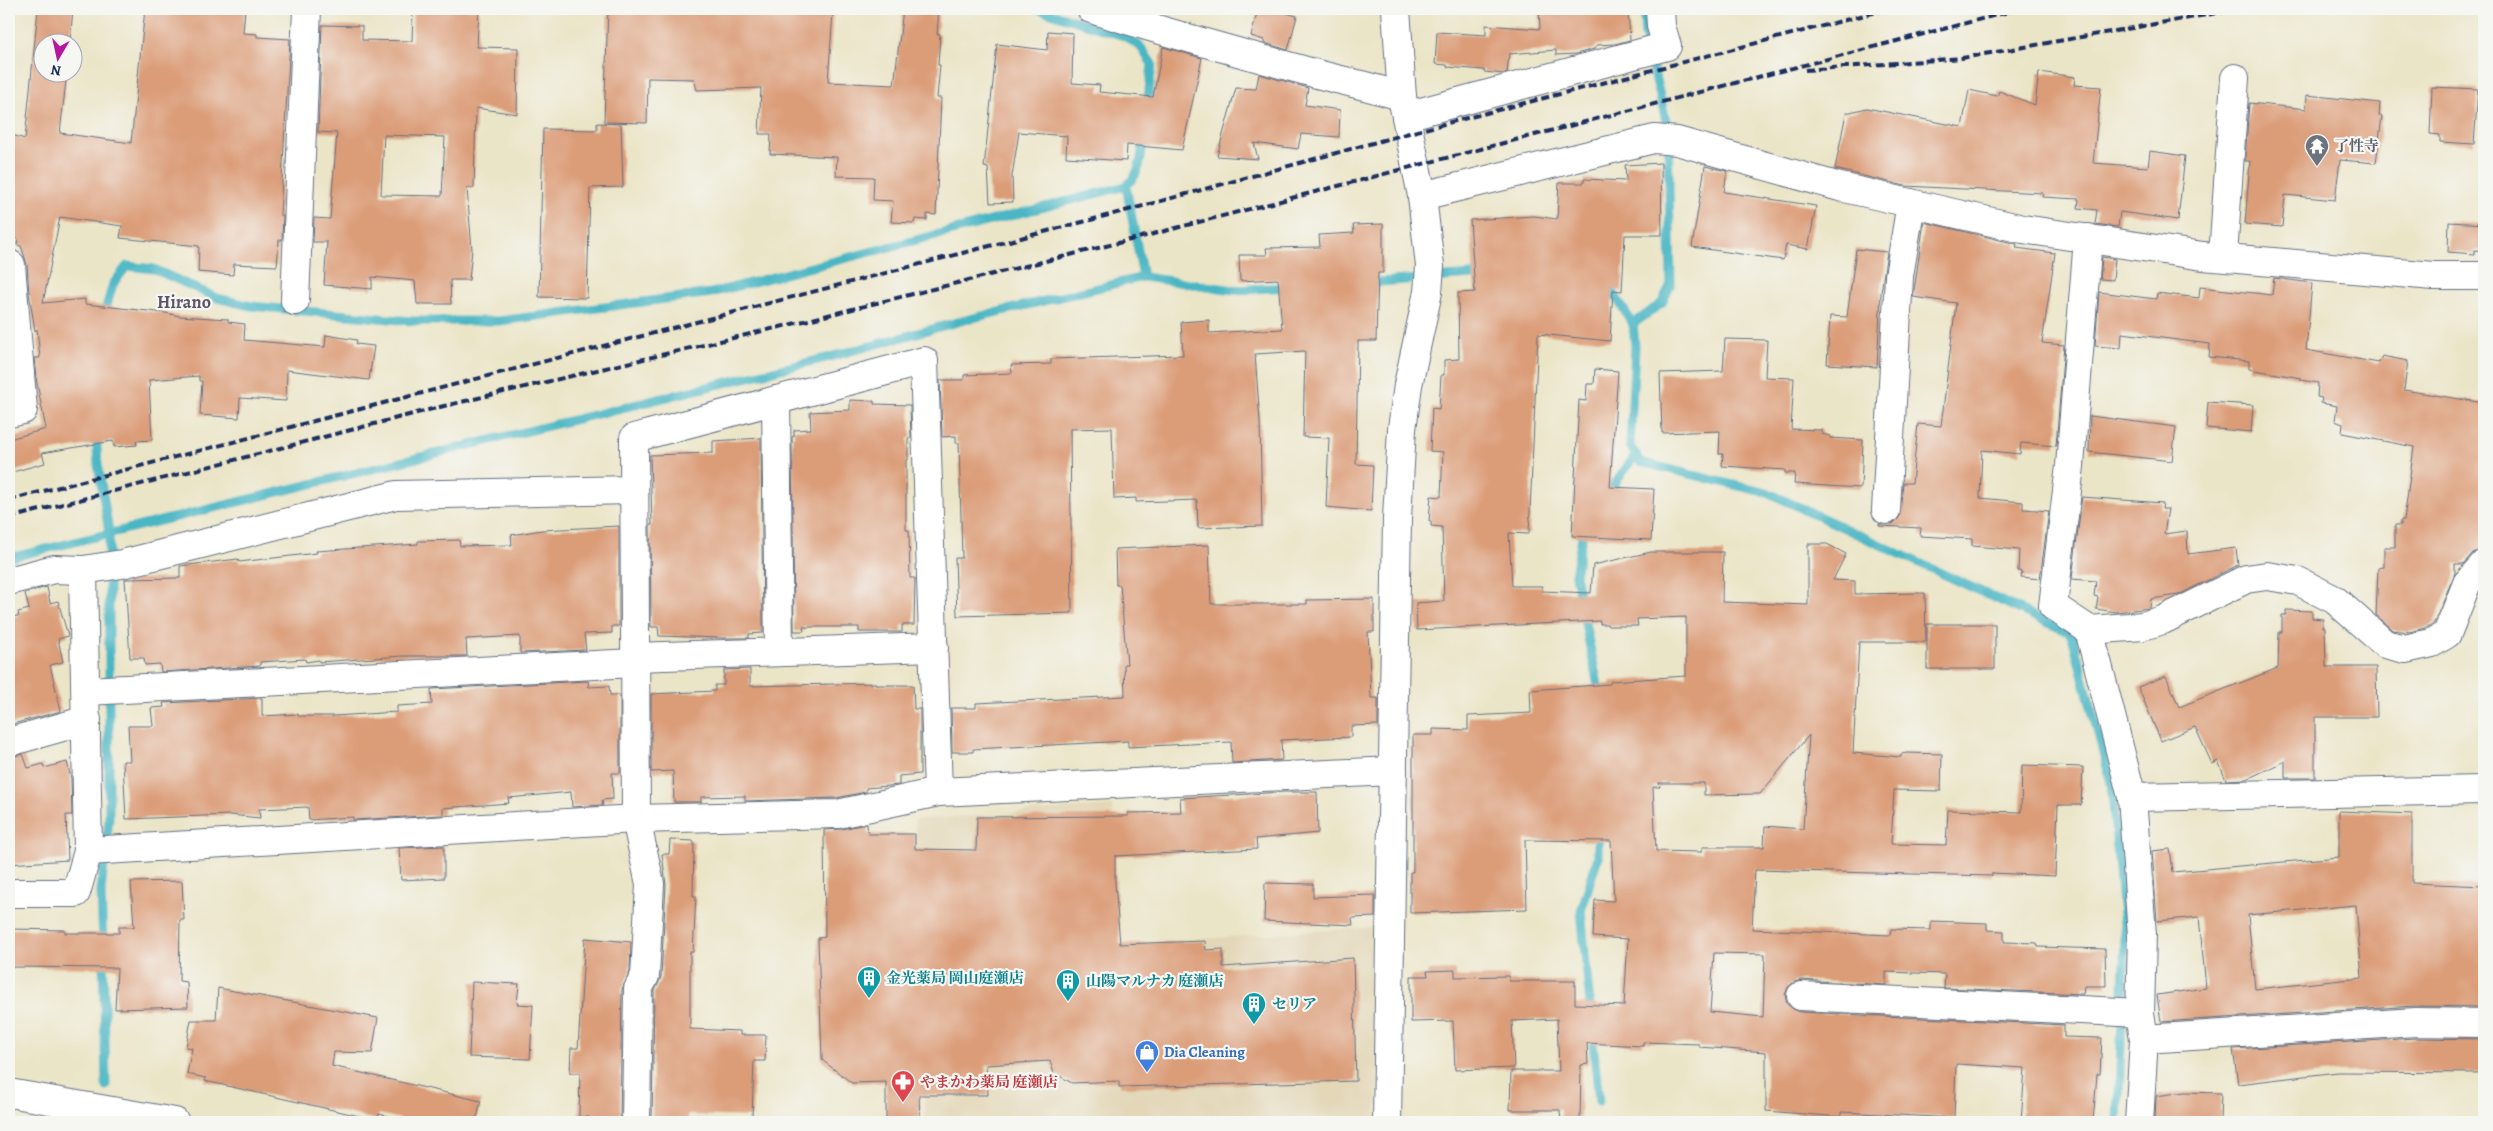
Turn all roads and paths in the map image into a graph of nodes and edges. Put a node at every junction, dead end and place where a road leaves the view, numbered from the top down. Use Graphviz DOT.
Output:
graph roads {
  1 [pos="307,9"];
  2 [pos="1091,9"];
  3 [pos="1396,9"];
  4 [pos="1660,9"];
  5 [pos="2235,78"];
  6 [pos="1404,106"];
  7 [pos="1422,196"];
  8 [pos="1911,203"];
  9 [pos="2088,238"];
  10 [pos="2223,257"];
  11 [pos="9,264"];
  12 [pos="2484,276"];
  13 [pos="295,301"];
  14 [pos="776,400"];
  15 [pos="9,413"];
  16 [pos="633,490"];
  17 [pos="1886,510"];
  18 [pos="2484,564"];
  19 [pos="89,569"];
  20 [pos="9,580"];
  21 [pos="2092,642"];
  22 [pos="934,647"];
  23 [pos="779,652"];
  24 [pos="634,660"];
  25 [pos="91,690"];
  26 [pos="86,720"];
  27 [pos="9,742"];
  28 [pos="1394,771"];
  29 [pos="2484,790"];
  30 [pos="938,792"];
  31 [pos="2132,797"];
  32 [pos="636,819"];
  33 [pos="101,850"];
  34 [pos="9,894"];
  35 [pos="1801,996"];
  36 [pos="2484,1023"];
  37 [pos="2142,1026"];
  38 [pos="9,1093"];
  39 [pos="174,1122"];
  40 [pos="636,1122"];
  41 [pos="1387,1122"];
  42 [pos="2139,1122"];
  1 -- 13 [label="street"];
  2 -- 6 [label="street"];
  3 -- 6 [label="street"];
  4 -- 6 [label="street"];
  5 -- 10 [label="street"];
  6 -- 7 [label="street"];
  7 -- 8 [label="street"];
  7 -- 28 [label="street"];
  8 -- 9 [label="street"];
  8 -- 17 [label="street"];
  9 -- 10 [label="street"];
  9 -- 21 [label="street"];
  10 -- 12 [label="street"];
  11 -- 15 [label="street"];
  14 -- 16 [label="street"];
  14 -- 22 [label="street"];
  14 -- 23 [label="street"];
  16 -- 19 [label="street"];
  16 -- 24 [label="street"];
  18 -- 21 [label="street"];
  19 -- 20 [label="street"];
  19 -- 25 [label="street"];
  21 -- 31 [label="street"];
  22 -- 23 [label="street"];
  22 -- 30 [label="street"];
  23 -- 24 [label="street"];
  24 -- 25 [label="street"];
  24 -- 32 [label="street"];
  25 -- 26 [label="street"];
  26 -- 27 [label="street"];
  26 -- 33 [label="street"];
  28 -- 30 [label="street"];
  28 -- 41 [label="street"];
  29 -- 31 [label="street"];
  30 -- 32 [label="street"];
  31 -- 37 [label="street"];
  32 -- 33 [label="street"];
  32 -- 40 [label="street"];
  33 -- 34 [label="street"];
  35 -- 37 [label="street"];
  36 -- 37 [label="street"];
  37 -- 42 [label="street"];
  38 -- 39 [label="street"];
}
